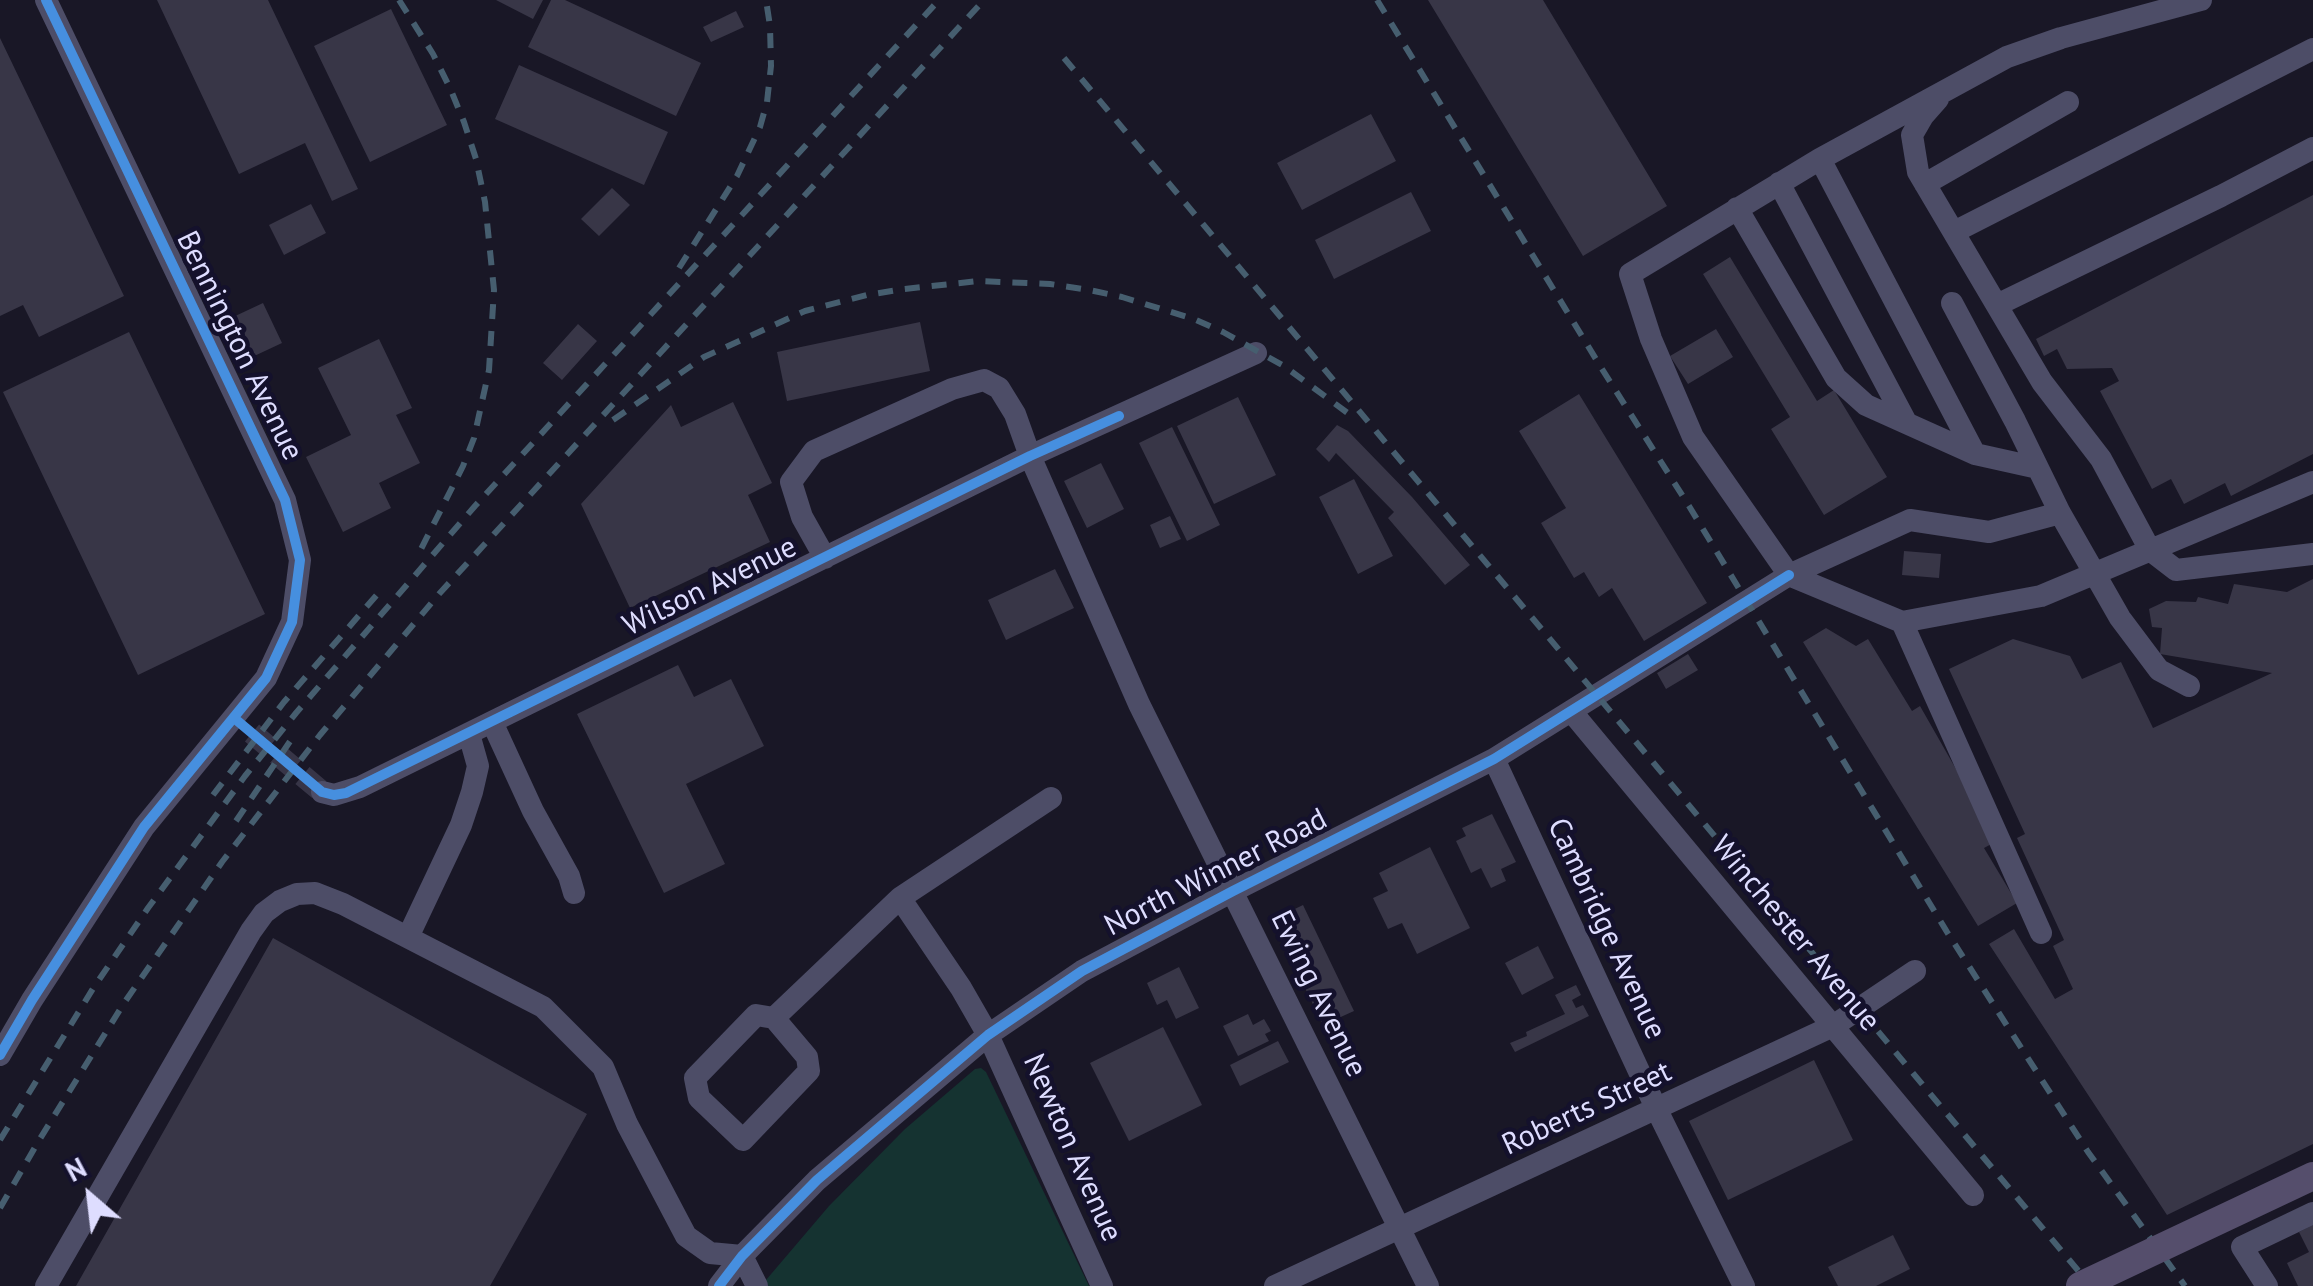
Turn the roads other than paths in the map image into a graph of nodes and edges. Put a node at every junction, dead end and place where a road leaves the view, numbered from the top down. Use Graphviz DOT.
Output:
graph roads {
  1 [pos="46,0"];
  2 [pos="2200,0"];
  3 [pos="2313,49"];
  4 [pos="1947,89"];
  5 [pos="2068,102"];
  6 [pos="2313,148"];
  7 [pos="1820,160"];
  8 [pos="1780,183"];
  9 [pos="1925,184"];
  10 [pos="1737,208"];
  11 [pos="1954,232"];
  12 [pos="1952,303"];
  13 [pos="1997,305"];
  14 [pos="1256,353"];
  15 [pos="1906,422"];
  16 [pos="1974,454"];
  17 [pos="1030,456"];
  18 [pos="2038,468"];
  19 [pos="2313,482"];
  20 [pos="2060,513"];
  21 [pos="2150,550"];
  22 [pos="2313,554"];
  23 [pos="825,558"];
  24 [pos="2096,573"];
  25 [pos="1789,575"];
  26 [pos="1902,622"];
  27 [pos="2189,686"];
  28 [pos="1571,711"];
  29 [pos="492,722"];
  30 [pos="469,734"];
  31 [pos="1494,759"];
  32 [pos="322,792"];
  33 [pos="1051,798"];
  34 [pos="1234,891"];
  35 [pos="574,892"];
  36 [pos="900,898"];
  37 [pos="2041,933"];
  38 [pos="408,937"];
  39 [pos="1915,972"];
  40 [pos="774,1018"];
  41 [pos="1833,1026"];
  42 [pos="988,1034"];
  43 [pos="0,1055"];
  44 [pos="1657,1110"];
  45 [pos="2313,1176"];
  46 [pos="1972,1195"];
  47 [pos="2313,1213"];
  48 [pos="1401,1228"];
  49 [pos="742,1256"];
  50 [pos="46,1286"];
  51 [pos="718,1286"];
  52 [pos="757,1286"];
  53 [pos="1102,1286"];
  54 [pos="1276,1286"];
  55 [pos="1428,1286"];
  56 [pos="1744,1286"];
  57 [pos="2080,1286"];
  58 [pos="2267,1286"];
  1 -- 43 [label="street, Bennington Avenue"];
  2 -- 4 [label="street"];
  3 -- 11 [label="street"];
  4 -- 7 [label="street"];
  4 -- 9 [label="street"];
  5 -- 9 [label="street"];
  6 -- 13 [label="street"];
  7 -- 8 [label="street"];
  7 -- 16 [label="street"];
  8 -- 10 [label="street"];
  8 -- 15 [label="street"];
  9 -- 11 [label="street"];
  10 -- 15 [label="street"];
  10 -- 25 [label="street"];
  11 -- 13 [label="street"];
  12 -- 18 [label="street"];
  13 -- 21 [label="street"];
  14 -- 17 [label="street, Wilson Avenue"];
  15 -- 16 [label="street"];
  16 -- 18 [label="street"];
  17 -- 23 [label="street, Wilson Avenue"];
  17 -- 23 [label="street, Ewing Avenue"];
  17 -- 34 [label="street, Ewing Avenue"];
  18 -- 20 [label="street"];
  19 -- 21 [label="street"];
  20 -- 24 [label="street"];
  20 -- 25 [label="street, North Winner Road"];
  21 -- 22 [label="street"];
  21 -- 24 [label="street"];
  23 -- 29 [label="street, Wilson Avenue"];
  24 -- 26 [label="street"];
  24 -- 27 [label="street"];
  25 -- 26 [label="street"];
  25 -- 28 [label="street, North Winner Road"];
  26 -- 37 [label="street"];
  28 -- 31 [label="street, North Winner Road"];
  28 -- 41 [label="street, Winchester Avenue"];
  29 -- 30 [label="street, Wilson Avenue"];
  29 -- 35 [label="street"];
  30 -- 32 [label="street, Wilson Avenue"];
  30 -- 38 [label="street"];
  31 -- 34 [label="street, North Winner Road"];
  31 -- 44 [label="street, Cambridge Avenue"];
  33 -- 36 [label="street"];
  34 -- 42 [label="street, North Winner Road"];
  34 -- 48 [label="street, Ewing Avenue"];
  36 -- 40 [label="street"];
  36 -- 42 [label="street, Newton Avenue"];
  38 -- 49 [label="street"];
  38 -- 50 [label="street"];
  39 -- 41 [label="street, Roberts Street"];
  40 -- 40 [label="street"];
  41 -- 44 [label="street, Roberts Street"];
  41 -- 46 [label="street, Winchester Avenue"];
  42 -- 49 [label="street, North Winner Road"];
  42 -- 53 [label="street, Newton Avenue"];
  44 -- 48 [label="street, Roberts Street"];
  44 -- 56 [label="street, Cambridge Avenue"];
  45 -- 57 [label="main road, bridge"];
  47 -- 58 [label="street"];
  48 -- 54 [label="street, Roberts Street"];
  48 -- 55 [label="street, Ewing Avenue"];
  49 -- 51 [label="street, North Winner Road"];
  49 -- 52 [label="street"];
}
